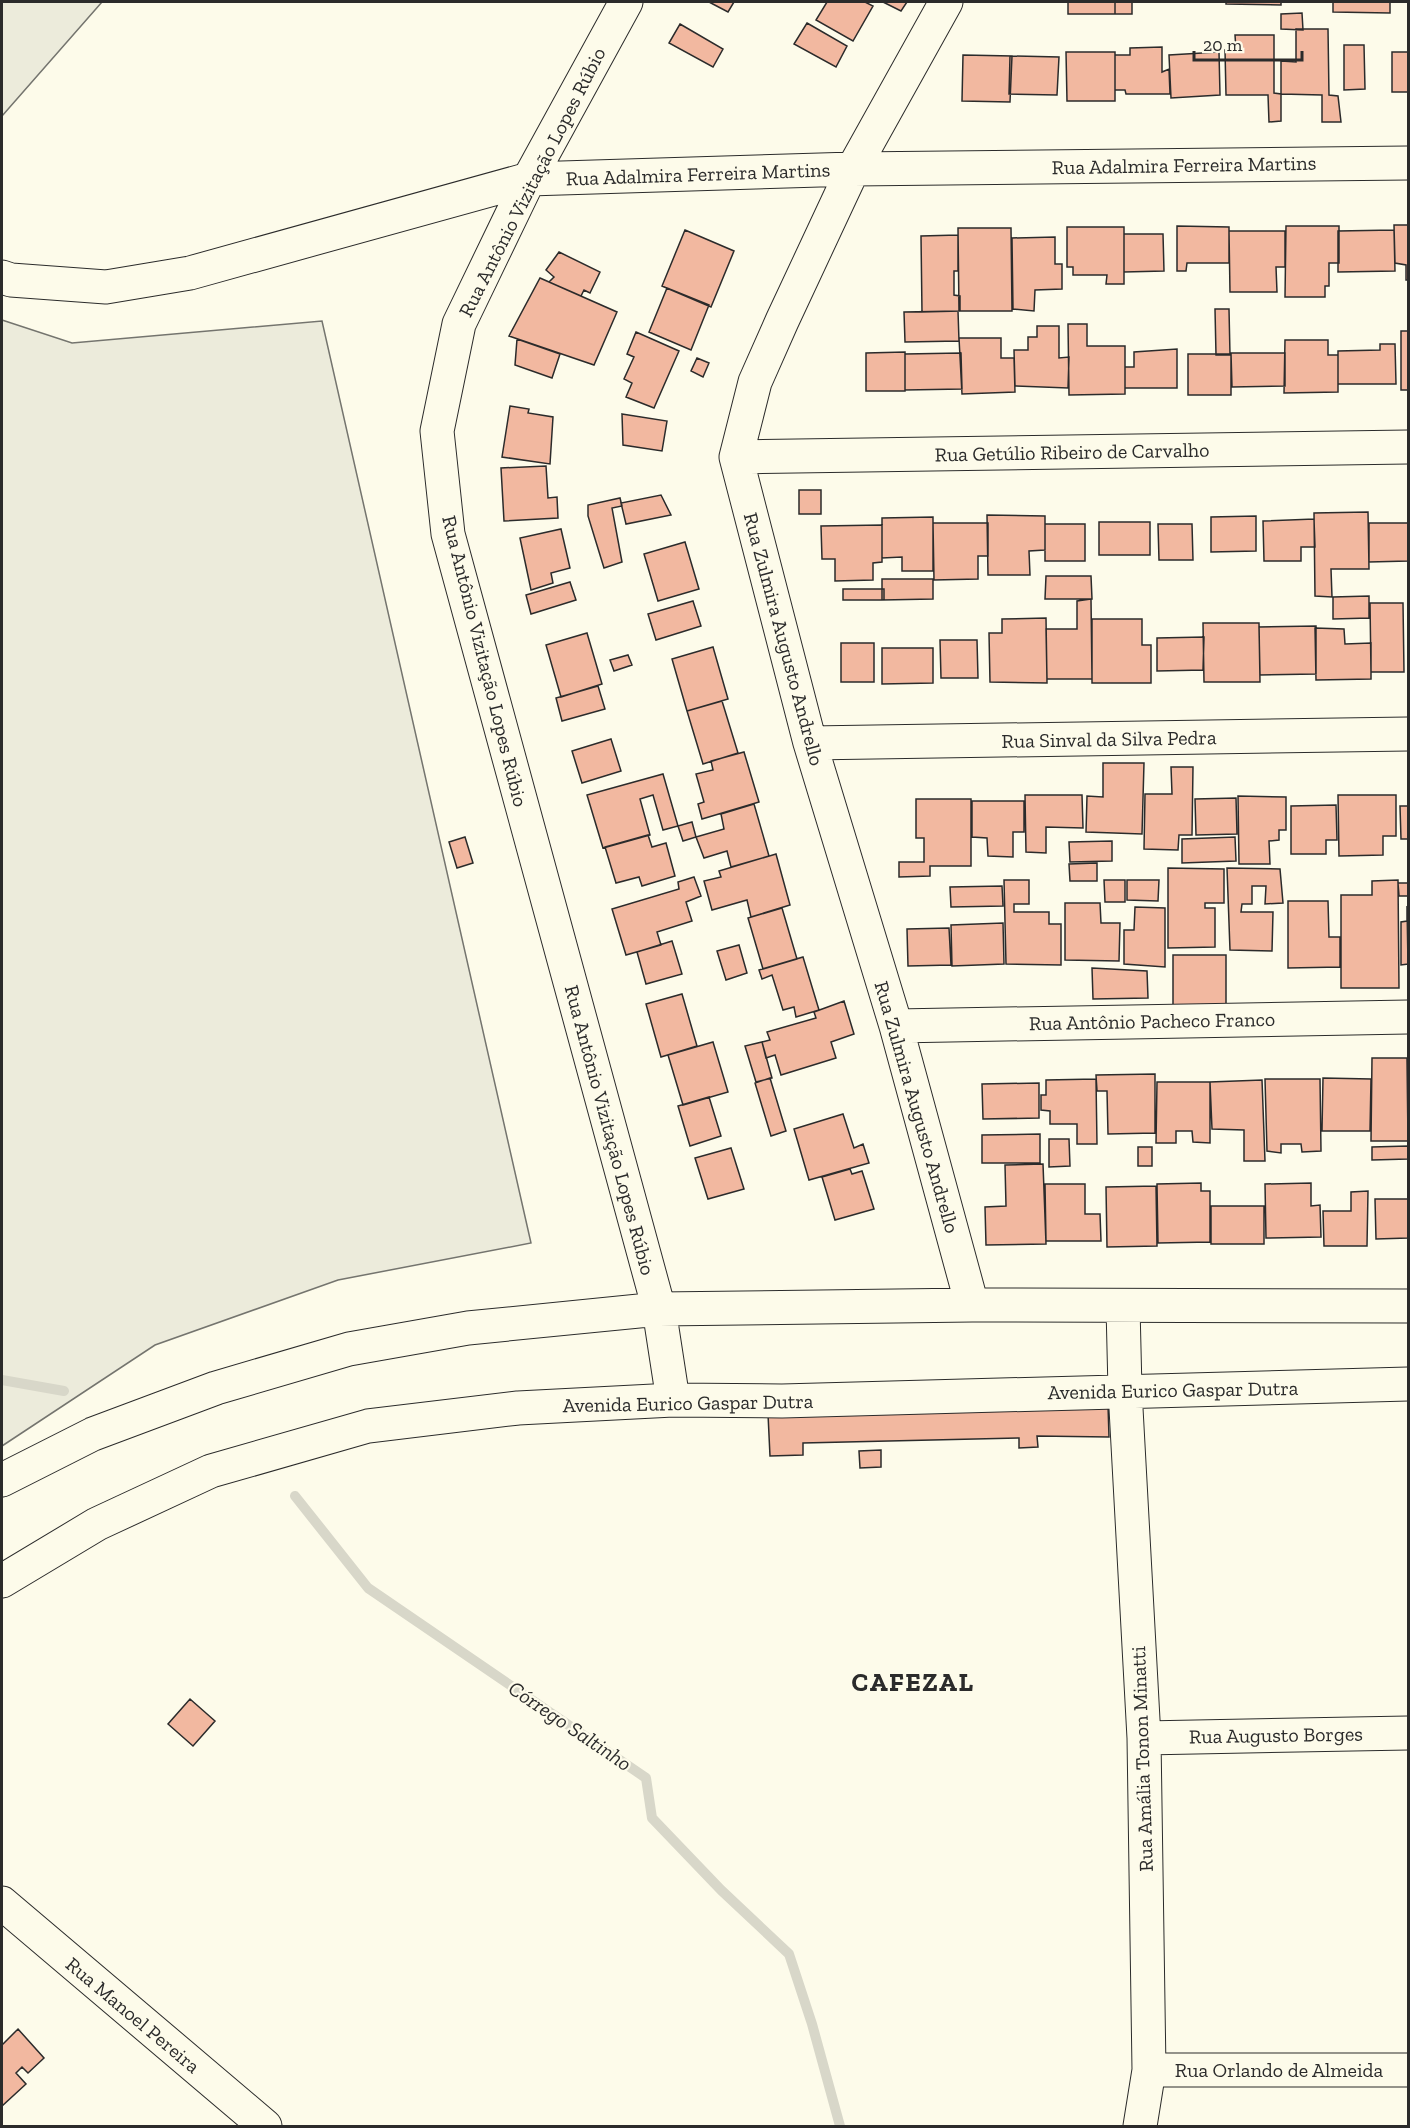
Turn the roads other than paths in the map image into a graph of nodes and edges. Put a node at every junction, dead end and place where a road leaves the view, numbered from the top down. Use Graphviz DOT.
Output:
graph roads {
  1 [pos="626,2"];
  2 [pos="946,2"];
  3 [pos="1408,163"];
  4 [pos="853,169"];
  5 [pos="529,179"];
  6 [pos="2,277"];
  7 [pos="1408,447"];
  8 [pos="736,457"];
  9 [pos="1408,734"];
  10 [pos="810,743"];
  11 [pos="1408,1017"];
  12 [pos="896,1026"];
  13 [pos="972,1305"];
  14 [pos="1408,1306"];
  15 [pos="1123,1307"];
  16 [pos="659,1309"];
  17 [pos="1408,1384"];
  18 [pos="1125,1390"];
  19 [pos="673,1400"];
  20 [pos="2,1480"];
  21 [pos="2,1581"];
  22 [pos="1408,1733"];
  23 [pos="1144,1738"];
  24 [pos="2,1903"];
  25 [pos="1149,2070"];
  26 [pos="1408,2070"];
  27 [pos="265,2127"];
  28 [pos="1140,2127"];
  1 -- 5 [label="street, Rua Antônio Vizitação Lopes Rúbio"];
  2 -- 4 [label="street, Rua Zulmira Augusto Andrello"];
  3 -- 4 [label="street, Rua Adalmira Ferreira Martins"];
  4 -- 5 [label="street, Rua Adalmira Ferreira Martins"];
  4 -- 8 [label="street, Rua Zulmira Augusto Andrello"];
  5 -- 6 [label="street, Rua Adalmira Ferreira Martins"];
  5 -- 16 [label="street, Rua Antônio Vizitação Lopes Rúbio"];
  7 -- 8 [label="street, Rua Getúlio Ribeiro de Carvalho"];
  8 -- 10 [label="street, Rua Zulmira Augusto Andrello"];
  9 -- 10 [label="street, Rua Sinval da Silva Pedra"];
  10 -- 12 [label="street, Rua Zulmira Augusto Andrello"];
  11 -- 12 [label="street, Rua Antônio Pacheco Franco"];
  12 -- 13 [label="street, Rua Zulmira Augusto Andrello"];
  13 -- 15 [label="street"];
  13 -- 16 [label="street"];
  14 -- 15 [label="street"];
  15 -- 18 [label="street, Rua Amália Tonon Minatti"];
  16 -- 19 [label="street, Rua Antônio Vizitação Lopes Rúbio"];
  16 -- 20 [label="street"];
  17 -- 18 [label="street, Avenida Eurico Gaspar Dutra"];
  18 -- 19 [label="street, Avenida Eurico Gaspar Dutra"];
  18 -- 23 [label="street, Rua Amália Tonon Minatti"];
  19 -- 21 [label="street, Avenida Eurico Gaspar Dutra"];
  22 -- 23 [label="street, Rua Augusto Borges"];
  23 -- 25 [label="street, Rua Amália Tonon Minatti"];
  24 -- 27 [label="street, Rua Manoel Pereira"];
  25 -- 26 [label="street, Rua Orlando de Almeida"];
  25 -- 28 [label="street, Rua Amália Tonon Minatti"];
}
